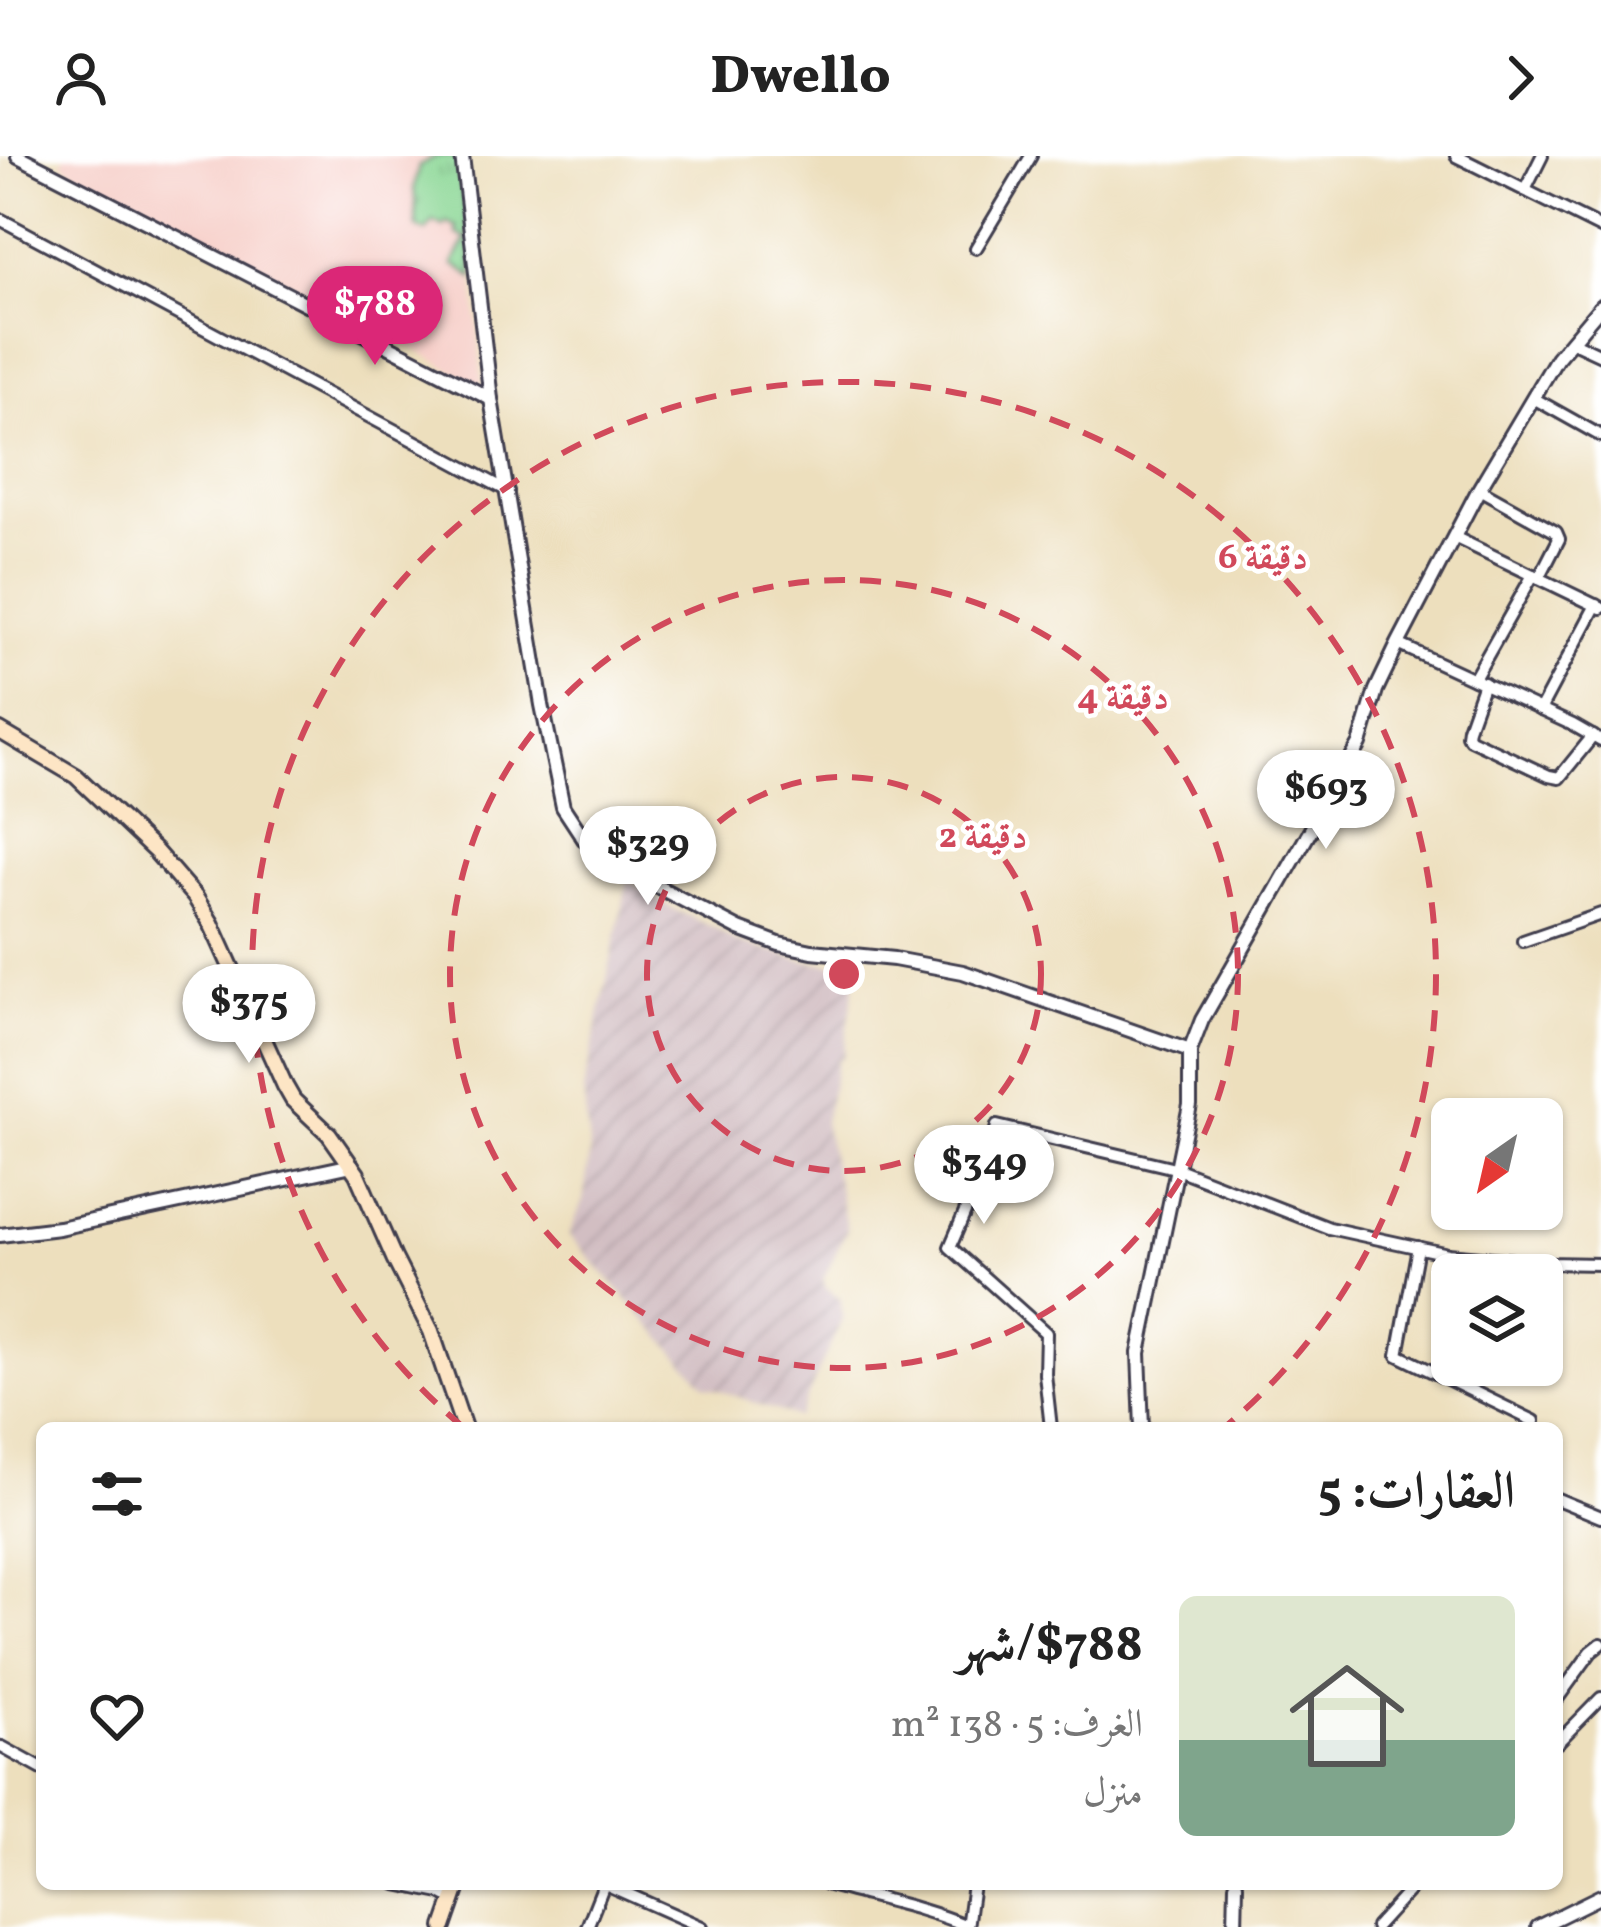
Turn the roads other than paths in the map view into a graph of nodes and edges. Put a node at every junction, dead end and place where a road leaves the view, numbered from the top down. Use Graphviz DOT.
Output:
graph roads {
  1 [pos="18,156"];
  2 [pos="462,156"];
  3 [pos="1031,156"];
  4 [pos="1456,156"];
  5 [pos="1542,156"];
  6 [pos="1526,190"];
  7 [pos="0,219"];
  8 [pos="1601,228"];
  9 [pos="976,248"];
  10 [pos="1601,306"];
  11 [pos="1573,342"];
  12 [pos="1601,355"];
  13 [pos="491,399"];
  14 [pos="1534,399"];
  15 [pos="1601,436"];
  16 [pos="1479,489"];
  17 [pos="508,491"];
  18 [pos="1454,537"];
  19 [pos="1536,576"];
  20 [pos="1598,606"];
  21 [pos="1398,644"];
  22 [pos="1479,681"];
  23 [pos="1540,710"];
  24 [pos="0,731"];
  25 [pos="1597,738"];
  26 [pos="1601,914"];
  27 [pos="1523,941"];
  28 [pos="1190,1051"];
  29 [pos="352,1165"];
  30 [pos="1175,1168"];
  31 [pos="0,1235"];
  32 [pos="1418,1247"];
  33 [pos="1601,1264"];
  34 [pos="462,1422"];
  35 [pos="1050,1422"];
  36 [pos="1142,1422"];
  37 [pos="1534,1422"];
  38 [pos="1563,1501"];
  39 [pos="1601,1517"];
  40 [pos="1601,1644"];
  41 [pos="1563,1691"];
  42 [pos="1601,1698"];
  43 [pos="1563,1737"];
  44 [pos="2,1747"];
  45 [pos="36,1766"];
  46 [pos="426,1890"];
  47 [pos="457,1890"];
  48 [pos="602,1890"];
  49 [pos="618,1890"];
  50 [pos="846,1890"];
  51 [pos="973,1890"];
  52 [pos="1236,1890"];
  53 [pos="1410,1890"];
  54 [pos="1601,1896"];
  55 [pos="454,1900"];
  56 [pos="444,1927"];
  57 [pos="587,1927"];
  58 [pos="702,1927"];
  59 [pos="967,1927"];
  60 [pos="1235,1927"];
  61 [pos="1376,1927"];
  62 [pos="1538,1927"];
  1 -- 13 [label="street"];
  2 -- 13 [label="street"];
  3 -- 9 [label="street"];
  4 -- 6 [label="street"];
  5 -- 6 [label="street"];
  6 -- 8 [label="street"];
  7 -- 17 [label="street"];
  10 -- 11 [label="street"];
  11 -- 12 [label="street"];
  11 -- 14 [label="street"];
  13 -- 17 [label="street"];
  14 -- 15 [label="street"];
  14 -- 16 [label="street"];
  16 -- 18 [label="street"];
  16 -- 19 [label="street"];
  17 -- 28 [label="street"];
  18 -- 19 [label="street"];
  18 -- 21 [label="street"];
  19 -- 20 [label="street"];
  19 -- 22 [label="street"];
  20 -- 23 [label="street"];
  21 -- 22 [label="street"];
  21 -- 28 [label="street"];
  22 -- 23 [label="street"];
  22 -- 25 [label="street"];
  23 -- 25 [label="street"];
  24 -- 29 [label="main road"];
  26 -- 27 [label="street"];
  28 -- 30 [label="street"];
  29 -- 31 [label="street"];
  29 -- 34 [label="main road"];
  30 -- 32 [label="street"];
  30 -- 35 [label="street"];
  30 -- 36 [label="street"];
  32 -- 33 [label="street"];
  32 -- 37 [label="street"];
  38 -- 39 [label="street"];
  40 -- 41 [label="street"];
  42 -- 43 [label="street"];
  44 -- 45 [label="street"];
  46 -- 55 [label="street"];
  47 -- 55 [label="main road"];
  48 -- 57 [label="street"];
  49 -- 58 [label="street"];
  50 -- 59 [label="street"];
  51 -- 59 [label="street"];
  52 -- 60 [label="street"];
  53 -- 61 [label="street"];
  54 -- 62 [label="street"];
  55 -- 56 [label="main road"];
}
